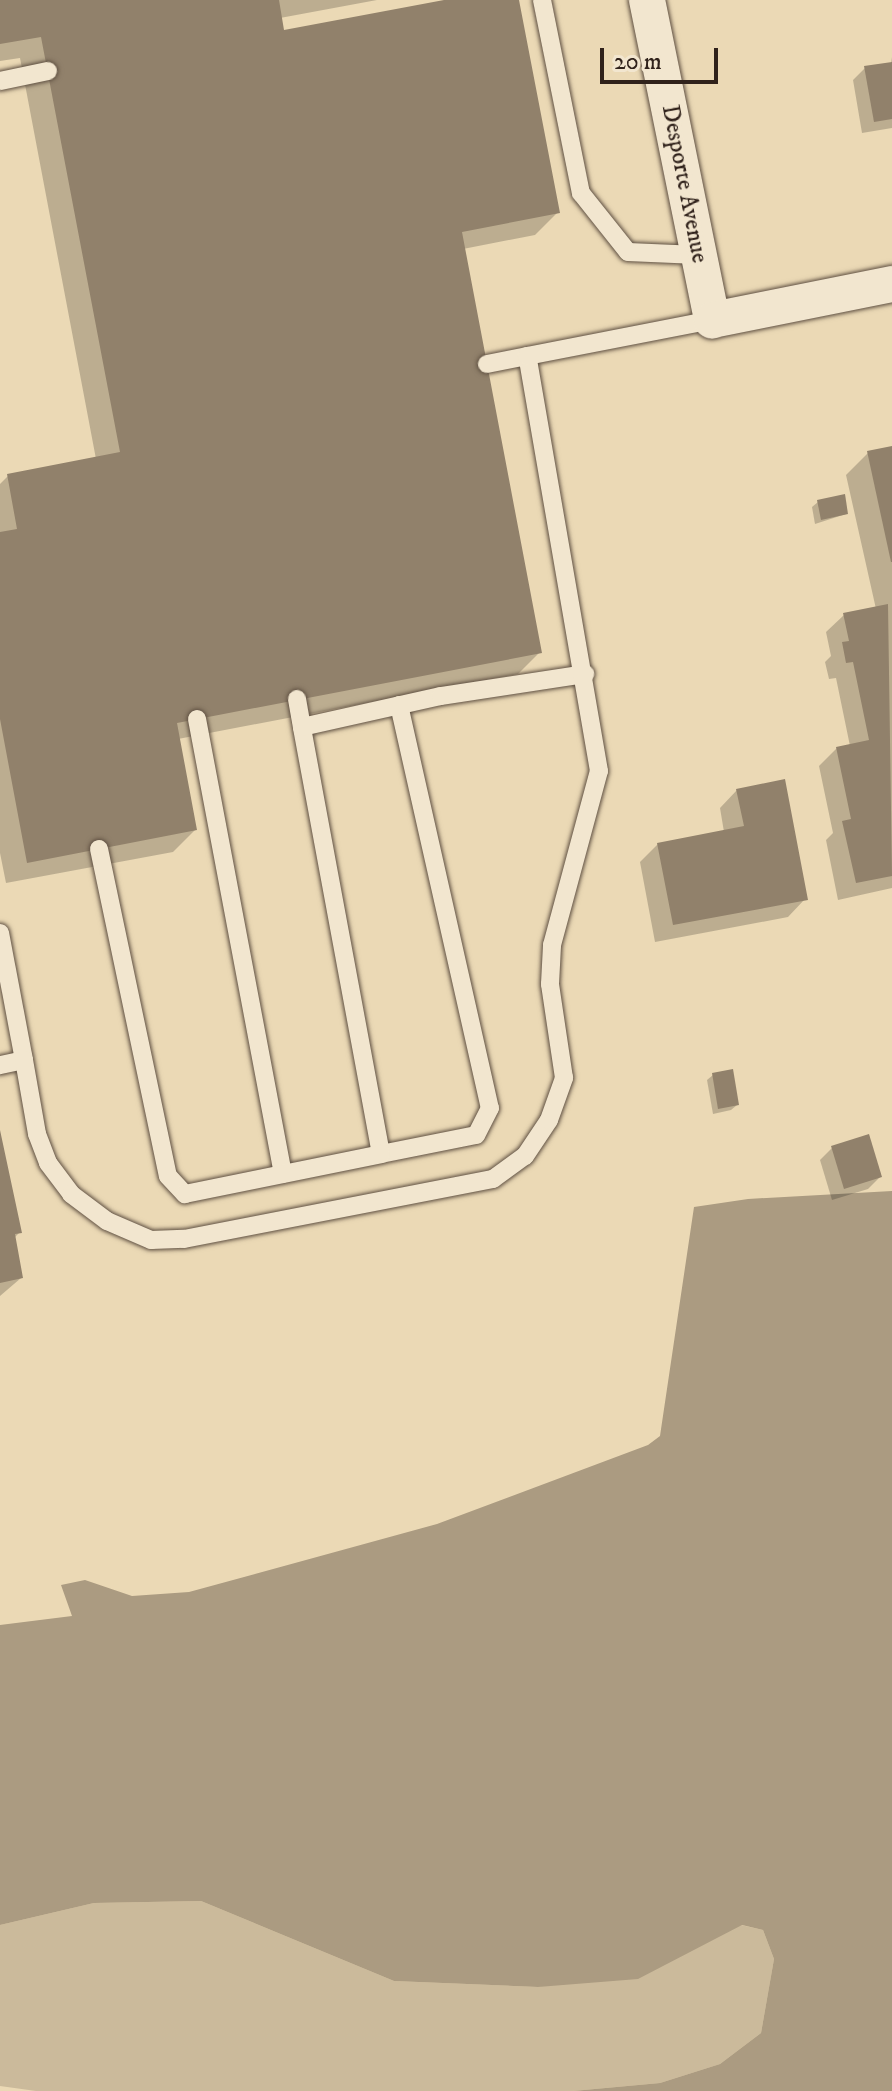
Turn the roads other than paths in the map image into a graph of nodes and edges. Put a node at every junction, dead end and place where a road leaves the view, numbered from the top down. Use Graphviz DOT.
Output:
graph roads {
  1 [pos="542,0"];
  2 [pos="647,0"];
  3 [pos="48,71"];
  4 [pos="0,81"];
  5 [pos="698,255"];
  6 [pos="892,284"];
  7 [pos="712,320"];
  8 [pos="527,356"];
  9 [pos="487,364"];
  10 [pos="585,674"];
  11 [pos="297,699"];
  12 [pos="399,705"];
  13 [pos="197,719"];
  14 [pos="302,727"];
  15 [pos="99,849"];
  16 [pos="0,933"];
  17 [pos="24,1060"];
  18 [pos="0,1065"];
  19 [pos="381,1154"];
  20 [pos="283,1174"];
  1 -- 5 [label="lane"];
  2 -- 5 [label="street, Desporte Avenue"];
  3 -- 4 [label="lane"];
  5 -- 7 [label="street, Desporte Avenue"];
  6 -- 7 [label="street"];
  7 -- 8 [label="lane"];
  8 -- 9 [label="lane"];
  8 -- 10 [label="lane"];
  10 -- 12 [label="lane"];
  10 -- 17 [label="lane"];
  11 -- 14 [label="lane"];
  12 -- 14 [label="lane"];
  12 -- 19 [label="lane"];
  13 -- 20 [label="lane"];
  14 -- 19 [label="lane"];
  15 -- 20 [label="lane"];
  16 -- 17 [label="lane"];
  17 -- 18 [label="lane"];
  19 -- 20 [label="lane"];
}
